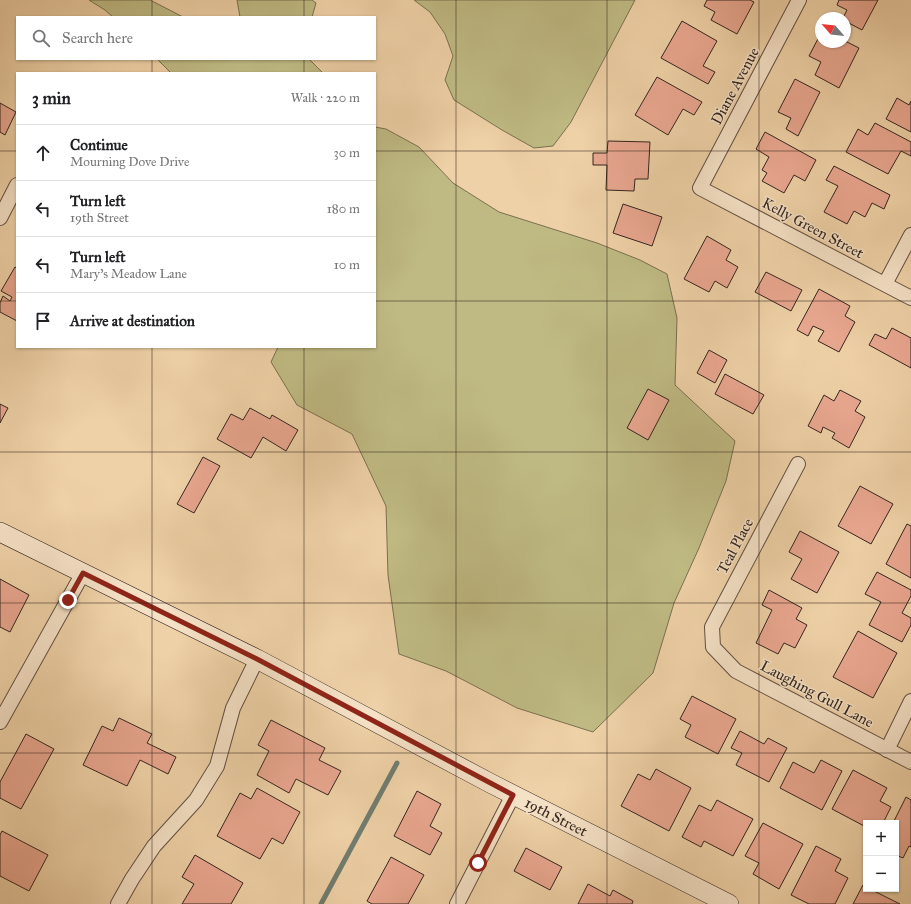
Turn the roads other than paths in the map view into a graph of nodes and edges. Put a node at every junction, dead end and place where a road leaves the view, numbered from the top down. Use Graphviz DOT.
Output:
graph roads {
  1 [pos="799,0"];
  2 [pos="16,187"];
  3 [pos="700,188"];
  4 [pos="0,218"];
  5 [pos="911,235"];
  6 [pos="885,284"];
  7 [pos="911,298"];
  8 [pos="798,464"];
  9 [pos="0,532"];
  10 [pos="83,573"];
  11 [pos="714,647"];
  12 [pos="257,659"];
  13 [pos="911,701"];
  14 [pos="0,722"];
  15 [pos="887,750"];
  16 [pos="911,762"];
  17 [pos="513,795"];
  18 [pos="118,904"];
  19 [pos="457,904"];
  20 [pos="729,904"];
  1 -- 3 [label="street, Diane Avenue"];
  2 -- 4 [label="street"];
  3 -- 6 [label="street, Kelly Green Street"];
  5 -- 6 [label="street"];
  6 -- 7 [label="street, Kelly Green Street"];
  8 -- 11 [label="street, Teal Place"];
  9 -- 10 [label="street, 19th Street"];
  10 -- 12 [label="street, 19th Street"];
  10 -- 14 [label="street"];
  11 -- 15 [label="street, Laughing Gull Lane"];
  12 -- 17 [label="street, 19th Street"];
  12 -- 18 [label="street"];
  13 -- 15 [label="street"];
  15 -- 16 [label="street, Laughing Gull Lane"];
  17 -- 19 [label="street"];
  17 -- 20 [label="street, 19th Street"];
}
